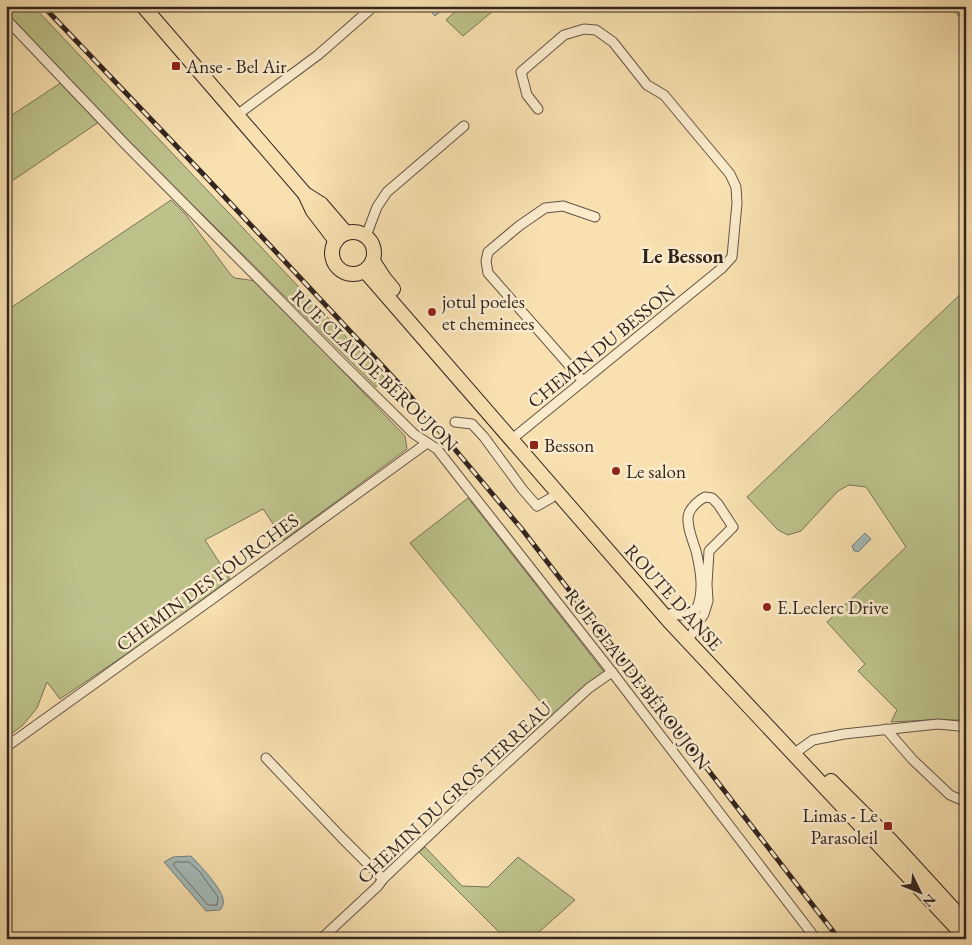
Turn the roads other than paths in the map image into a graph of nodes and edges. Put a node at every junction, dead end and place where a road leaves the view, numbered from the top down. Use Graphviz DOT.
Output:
graph roads {
  1 [pos="143,6"];
  2 [pos="374,6"];
  3 [pos="6,19"];
  4 [pos="538,109"];
  5 [pos="237,115"];
  6 [pos="464,126"];
  7 [pos="595,217"];
  8 [pos="366,236"];
  9 [pos="341,237"];
  10 [pos="369,266"];
  11 [pos="583,381"];
  12 [pos="455,422"];
  13 [pos="517,436"];
  14 [pos="427,443"];
  15 [pos="557,492"];
  16 [pos="672,613"];
  17 [pos="692,634"];
  18 [pos="612,672"];
  19 [pos="966,719"];
  20 [pos="962,727"];
  21 [pos="886,729"];
  22 [pos="6,747"];
  23 [pos="800,750"];
  24 [pos="266,758"];
  25 [pos="966,802"];
  26 [pos="384,879"];
  27 [pos="966,923"];
  28 [pos="966,938"];
  29 [pos="321,939"];
  30 [pos="816,939"];
  1 -- 5 [label="main road"];
  2 -- 5 [label="street"];
  3 -- 14 [label="street, RUE CLAUDE BÉROUJON"];
  4 -- 11 [label="street, CHEMIN DU BESSON"];
  5 -- 9 [label="main road"];
  6 -- 8 [label="street"];
  7 -- 11 [label="street"];
  8 -- 9 [label="main road"];
  8 -- 10 [label="main road"];
  9 -- 10 [label="main road"];
  10 -- 13 [label="main road, ROUTE D'ANSE"];
  10 -- 15 [label="main road, ROUTE D'ANSE"];
  11 -- 13 [label="street, CHEMIN DU BESSON"];
  12 -- 15 [label="street"];
  13 -- 16 [label="main road, ROUTE D'ANSE"];
  14 -- 18 [label="street, RUE CLAUDE BÉROUJON"];
  14 -- 22 [label="street, CHEMIN DES FOURCHES"];
  15 -- 28 [label="main road, ROUTE D'ANSE"];
  16 -- 17 [label="main road, ROUTE D'ANSE"];
  16 -- 17 [label="street"];
  17 -- 23 [label="main road, ROUTE D'ANSE"];
  18 -- 26 [label="street, CHEMIN DU GROS TERREAU"];
  18 -- 30 [label="street, RUE CLAUDE BÉROUJON"];
  19 -- 20 [label="street"];
  20 -- 21 [label="street"];
  21 -- 23 [label="street"];
  21 -- 25 [label="street"];
  23 -- 27 [label="main road, ROUTE D'ANSE"];
  24 -- 26 [label="street"];
  26 -- 29 [label="street, CHEMIN DU GROS TERREAU"];
}
